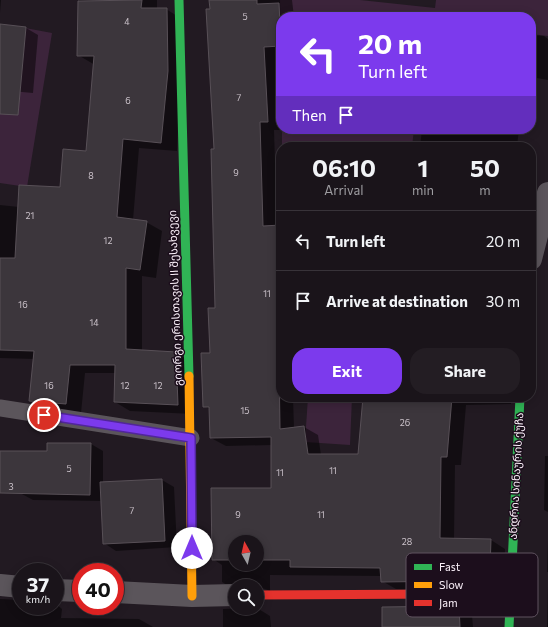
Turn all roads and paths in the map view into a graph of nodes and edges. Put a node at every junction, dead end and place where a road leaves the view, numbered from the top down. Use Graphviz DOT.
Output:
graph roads {
  1 [pos="179,0"];
  2 [pos="548,193"];
  3 [pos="536,240"];
  4 [pos="520,402"];
  5 [pos="0,408"];
  6 [pos="191,438"];
  7 [pos="513,553"];
  8 [pos="0,585"];
  9 [pos="12,586"];
  10 [pos="124,592"];
  11 [pos="406,594"];
  12 [pos="228,595"];
  13 [pos="264,595"];
  14 [pos="192,596"];
  15 [pos="510,617"];
  16 [pos="509,627"];
  1 -- 6 [label="street, გიორგი ერისთავის II შესახვევი"];
  2 -- 3 [label="street"];
  4 -- 7 [label="street, ანდრია სინაურის ქუჩა"];
  5 -- 6 [label="lane"];
  6 -- 14 [label="street, გიორგი ერისთავის II შესახვევი"];
  8 -- 9 [label="street"];
  10 -- 14 [label="street"];
  11 -- 13 [label="street"];
  12 -- 14 [label="street"];
  15 -- 16 [label="street, ანდრია სინაურის ქუჩა"];
}
